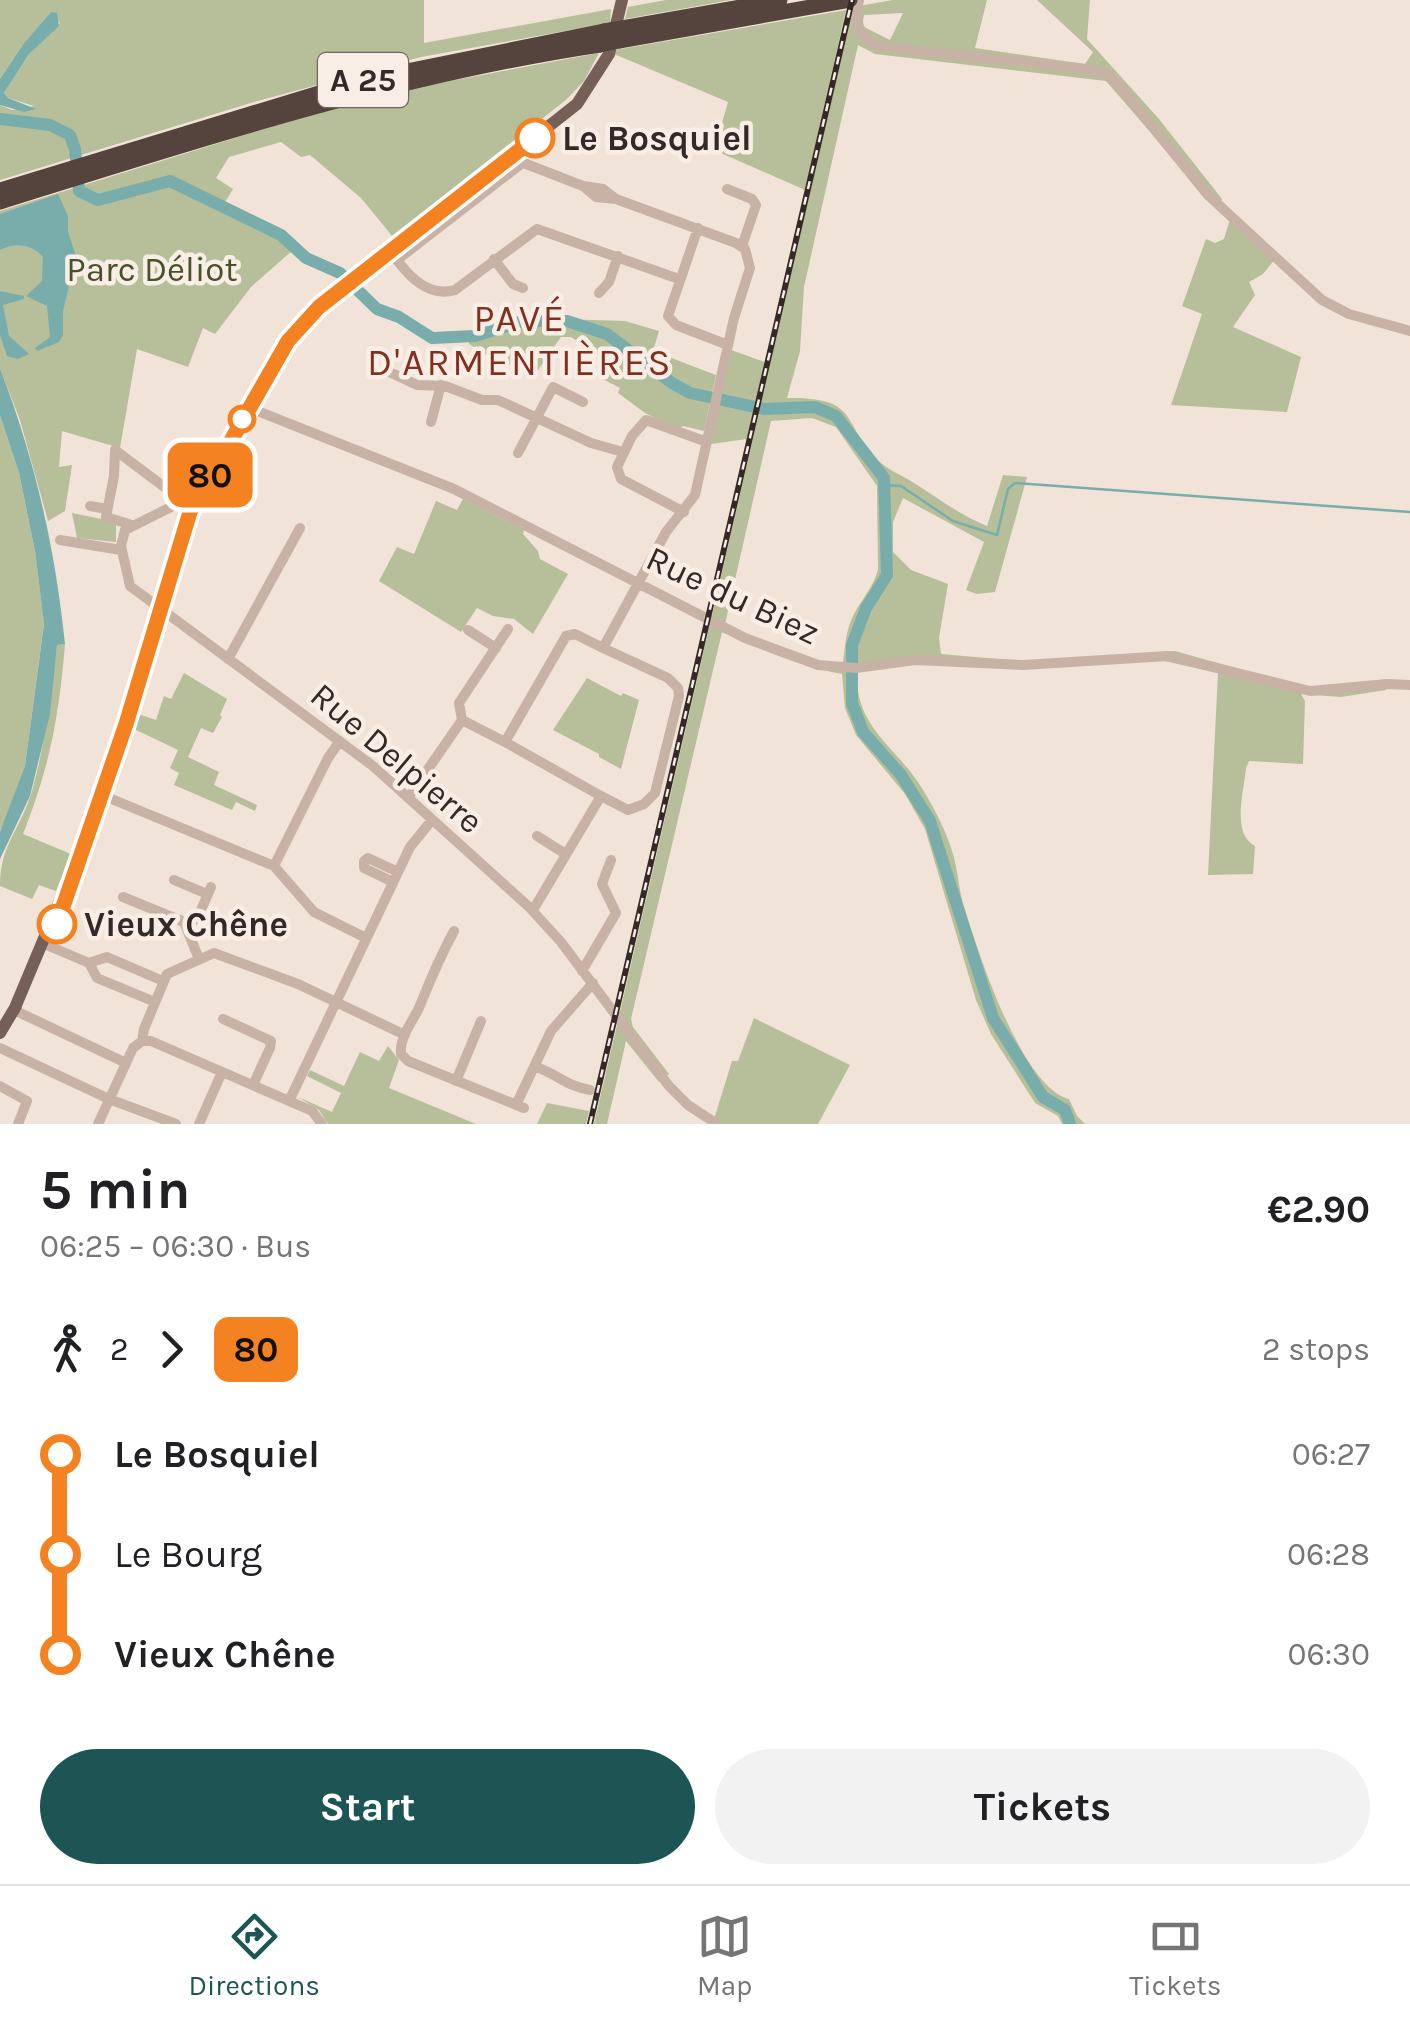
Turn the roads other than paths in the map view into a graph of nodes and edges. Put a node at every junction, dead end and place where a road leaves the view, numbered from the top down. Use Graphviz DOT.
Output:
graph roads {
  1 [pos="621,0"];
  2 [pos="780,0"];
  3 [pos="859,0"];
  4 [pos="845,1"];
  5 [pos="621,35"];
  6 [pos="129,156"];
  7 [pos="514,157"];
  8 [pos="0,190"];
  9 [pos="727,190"];
  10 [pos="0,202"];
  11 [pos="698,228"];
  12 [pos="742,246"];
  13 [pos="392,253"];
  14 [pos="618,256"];
  15 [pos="494,259"];
  16 [pos="679,279"];
  17 [pos="522,288"];
  18 [pos="600,294"];
  19 [pos="1410,330"];
  20 [pos="728,344"];
  21 [pos="386,370"];
  22 [pos="441,385"];
  23 [pos="583,402"];
  24 [pos="246,406"];
  25 [pos="536,417"];
  26 [pos="431,422"];
  27 [pos="706,442"];
  28 [pos="623,452"];
  29 [pos="518,453"];
  30 [pos="187,504"];
  31 [pos="90,506"];
  32 [pos="107,510"];
  33 [pos="684,512"];
  34 [pos="132,524"];
  35 [pos="300,528"];
  36 [pos="60,540"];
  37 [pos="121,550"];
  38 [pos="640,584"];
  39 [pos="160,610"];
  40 [pos="468,630"];
  41 [pos="508,630"];
  42 [pos="496,648"];
  43 [pos="603,648"];
  44 [pos="228,659"];
  45 [pos="1410,685"];
  46 [pos="462,720"];
  47 [pos="340,741"];
  48 [pos="505,742"];
  49 [pos="102,795"];
  50 [pos="601,796"];
  51 [pos="408,798"];
  52 [pos="432,820"];
  53 [pos="537,836"];
  54 [pos="564,853"];
  55 [pos="611,860"];
  56 [pos="274,866"];
  57 [pos="174,880"];
  58 [pos="122,897"];
  59 [pos="533,910"];
  60 [pos="187,926"];
  61 [pos="454,931"];
  62 [pos="366,938"];
  63 [pos="45,944"];
  64 [pos="198,959"];
  65 [pos="89,963"];
  66 [pos="582,970"];
  67 [pos="163,981"];
  68 [pos="593,983"];
  69 [pos="155,1002"];
  70 [pos="335,1002"];
  71 [pos="14,1010"];
  72 [pos="223,1018"];
  73 [pos="481,1021"];
  74 [pos="0,1034"];
  75 [pos="405,1035"];
  76 [pos="142,1041"];
  77 [pos="0,1048"];
  78 [pos="126,1063"];
  79 [pos="536,1066"];
  80 [pos="222,1072"];
  81 [pos="456,1081"];
  82 [pos="253,1085"];
  83 [pos="0,1086"];
  84 [pos="590,1090"];
  85 [pos="109,1099"];
  86 [pos="289,1100"];
  87 [pos="18,1124"];
  88 [pos="98,1124"];
  89 [pos="176,1124"];
  90 [pos="199,1124"];
  91 [pos="322,1124"];
  92 [pos="717,1124"];
  1 -- 7 [label="main road"];
  2 -- 5 [label="highway, A 25"];
  3 -- 19 [label="street"];
  4 -- 5 [label="highway, A 25"];
  5 -- 6 [label="highway, A 25, bridge"];
  6 -- 8 [label="highway, A 25"];
  6 -- 10 [label="highway, A 25"];
  7 -- 11 [label="street"];
  7 -- 13 [label="main road"];
  9 -- 12 [label="street"];
  11 -- 12 [label="street"];
  11 -- 16 [label="street"];
  12 -- 20 [label="street"];
  13 -- 15 [label="street"];
  13 -- 24 [label="main road"];
  14 -- 15 [label="street"];
  14 -- 16 [label="street"];
  14 -- 18 [label="street"];
  15 -- 17 [label="street"];
  16 -- 20 [label="street"];
  20 -- 27 [label="street"];
  21 -- 22 [label="street"];
  22 -- 25 [label="street"];
  22 -- 26 [label="street"];
  23 -- 25 [label="street"];
  24 -- 30 [label="main road"];
  24 -- 38 [label="street, Rue du Biez"];
  25 -- 28 [label="street"];
  25 -- 29 [label="street"];
  27 -- 28 [label="street"];
  27 -- 33 [label="street"];
  28 -- 33 [label="street"];
  30 -- 32 [label="street"];
  30 -- 34 [label="street"];
  30 -- 39 [label="main road"];
  31 -- 32 [label="street"];
  32 -- 34 [label="street"];
  33 -- 38 [label="street"];
  34 -- 37 [label="street"];
  35 -- 44 [label="street"];
  36 -- 37 [label="street"];
  37 -- 39 [label="street, Rue Delpierre"];
  38 -- 43 [label="street"];
  38 -- 45 [label="street, Rue du Biez"];
  39 -- 44 [label="street, Rue Delpierre"];
  39 -- 49 [label="main road"];
  40 -- 42 [label="street"];
  41 -- 42 [label="street"];
  42 -- 46 [label="street"];
  43 -- 48 [label="street"];
  43 -- 50 [label="street"];
  44 -- 47 [label="street, Rue Delpierre"];
  46 -- 48 [label="street"];
  46 -- 51 [label="street"];
  47 -- 51 [label="street, Rue Delpierre"];
  47 -- 56 [label="street"];
  48 -- 50 [label="street"];
  49 -- 56 [label="street"];
  49 -- 63 [label="main road"];
  50 -- 54 [label="street"];
  51 -- 52 [label="street, Rue Delpierre"];
  52 -- 59 [label="street, Rue Delpierre"];
  52 -- 62 [label="street"];
  53 -- 54 [label="street"];
  54 -- 59 [label="street"];
  55 -- 66 [label="street"];
  56 -- 62 [label="street"];
  57 -- 60 [label="street"];
  58 -- 60 [label="street"];
  59 -- 66 [label="street, Rue Delpierre"];
  60 -- 64 [label="street"];
  61 -- 75 [label="street"];
  62 -- 70 [label="street"];
  63 -- 65 [label="street"];
  63 -- 71 [label="main road"];
  64 -- 67 [label="street"];
  64 -- 70 [label="street"];
  65 -- 67 [label="street"];
  65 -- 69 [label="street"];
  66 -- 68 [label="street, Rue Delpierre"];
  67 -- 69 [label="street"];
  68 -- 79 [label="street"];
  68 -- 92 [label="street, Rue Delpierre"];
  69 -- 76 [label="street"];
  70 -- 75 [label="street"];
  70 -- 86 [label="street"];
  71 -- 74 [label="main road"];
  71 -- 78 [label="street"];
  72 -- 82 [label="street"];
  73 -- 81 [label="street"];
  75 -- 81 [label="street"];
  76 -- 78 [label="street"];
  76 -- 80 [label="street"];
  77 -- 85 [label="street"];
  78 -- 85 [label="street"];
  79 -- 81 [label="street"];
  79 -- 84 [label="street"];
  80 -- 82 [label="street"];
  80 -- 90 [label="street"];
  82 -- 86 [label="street"];
  83 -- 87 [label="street"];
  85 -- 88 [label="street"];
  85 -- 89 [label="street"];
  86 -- 91 [label="street"];
}
